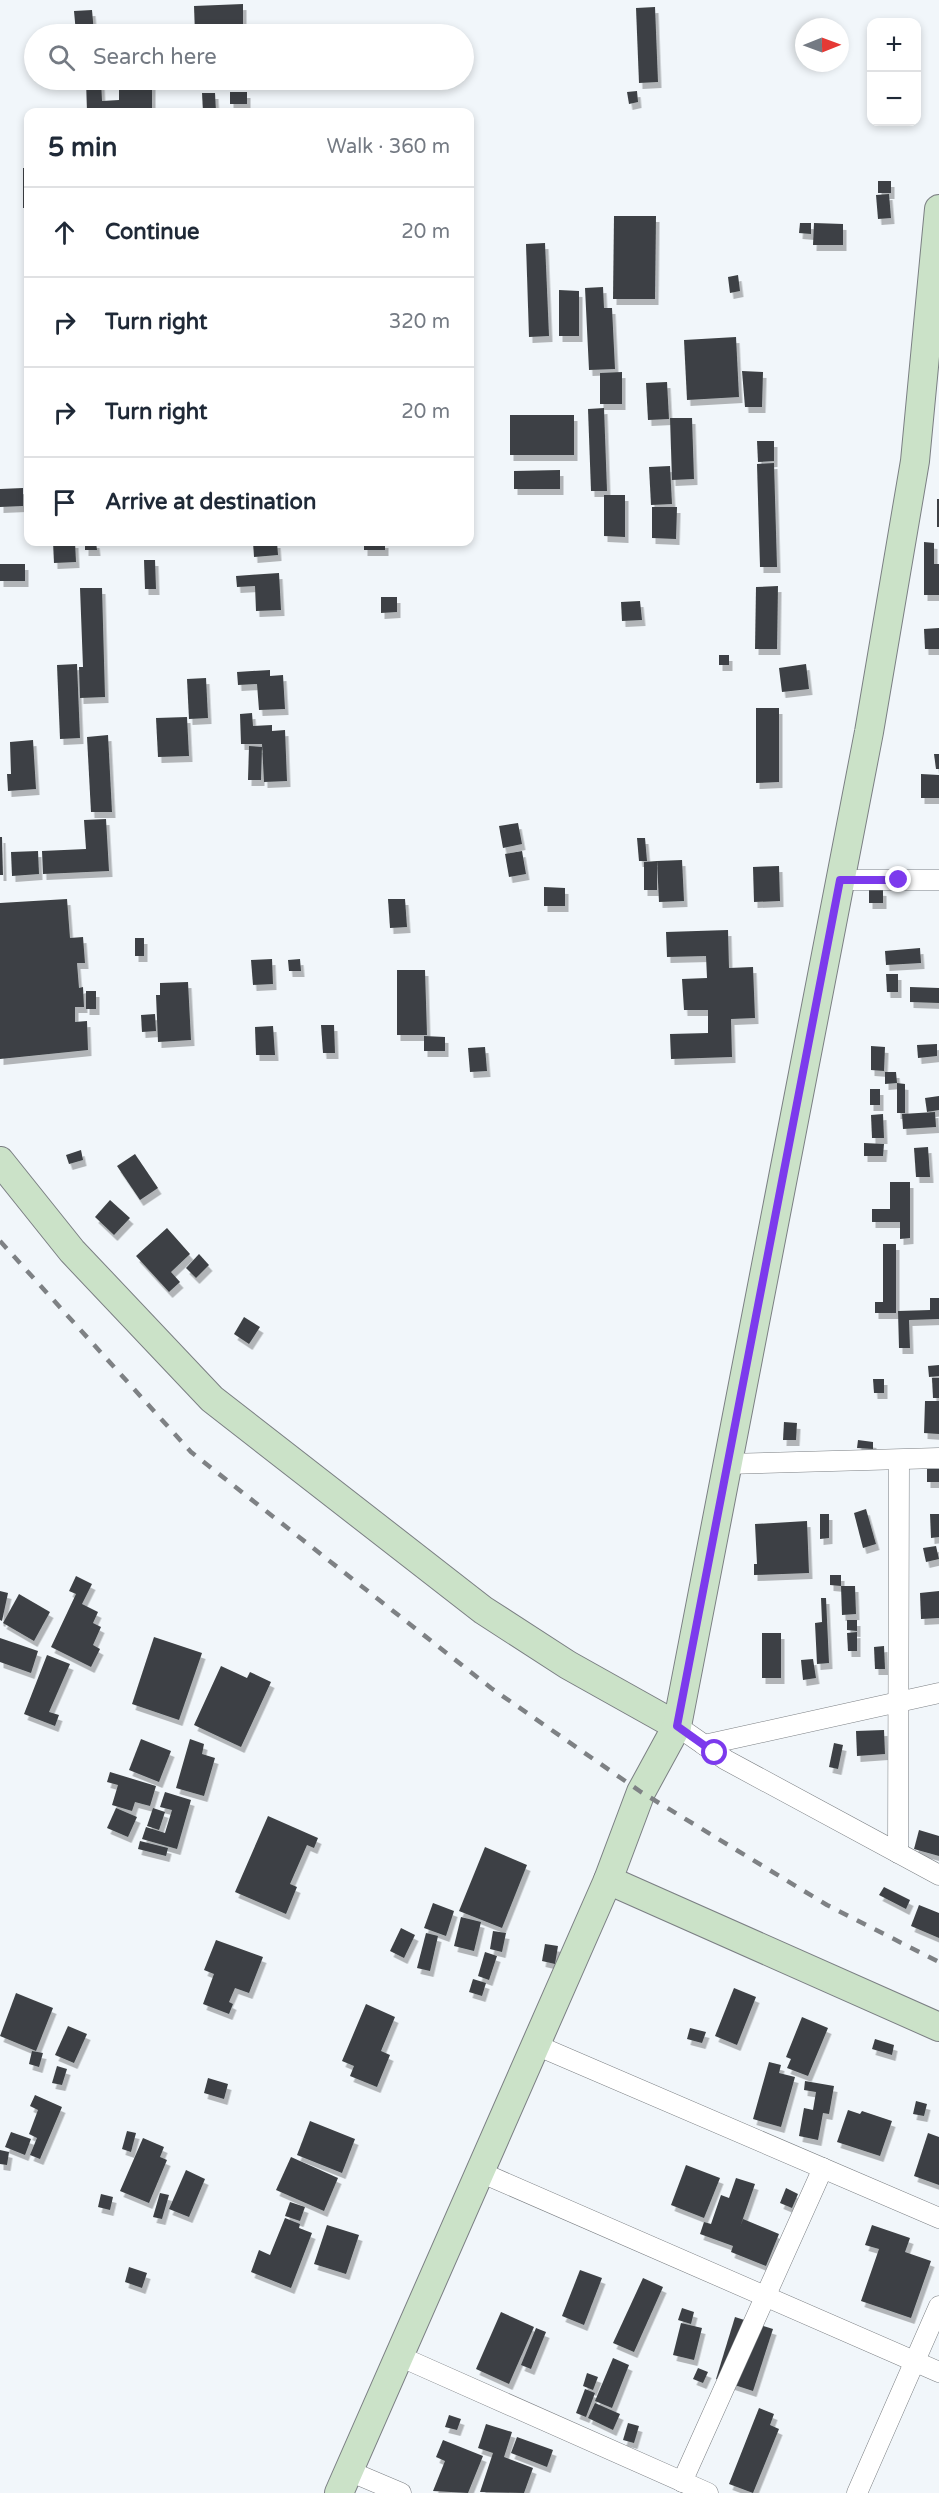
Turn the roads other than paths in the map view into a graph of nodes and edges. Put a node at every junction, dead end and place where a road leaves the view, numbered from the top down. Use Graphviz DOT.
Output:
graph roads {
  1 [pos="939,209"];
  2 [pos="840,880"];
  3 [pos="939,880"];
  4 [pos="0,1161"];
  5 [pos="939,1458"];
  6 [pos="899,1460"];
  7 [pos="727,1464"];
  8 [pos="939,1694"];
  9 [pos="898,1702"];
  10 [pos="677,1726"];
  11 [pos="704,1745"];
  12 [pos="898,1853"];
  13 [pos="939,1875"];
  14 [pos="608,1881"];
  15 [pos="939,2027"];
  16 [pos="536,2045"];
  17 [pos="823,2169"];
  18 [pos="480,2172"];
  19 [pos="939,2218"];
  20 [pos="765,2296"];
  21 [pos="939,2306"];
  22 [pos="399,2356"];
  23 [pos="915,2361"];
  24 [pos="939,2372"];
  25 [pos="682,2481"];
  26 [pos="344,2482"];
  27 [pos="401,2493"];
  28 [pos="708,2493"];
  29 [pos="857,2493"];
  1 -- 2 [label="main road"];
  2 -- 3 [label="street"];
  2 -- 7 [label="main road"];
  4 -- 10 [label="main road"];
  5 -- 6 [label="street"];
  6 -- 7 [label="street"];
  6 -- 9 [label="street"];
  7 -- 10 [label="main road"];
  8 -- 9 [label="street"];
  9 -- 11 [label="street"];
  9 -- 12 [label="street"];
  10 -- 11 [label="street"];
  10 -- 14 [label="main road"];
  11 -- 12 [label="street"];
  12 -- 13 [label="street"];
  14 -- 15 [label="main road"];
  14 -- 16 [label="main road"];
  16 -- 17 [label="street"];
  16 -- 18 [label="main road"];
  17 -- 19 [label="street"];
  17 -- 20 [label="street"];
  18 -- 20 [label="street"];
  18 -- 22 [label="main road"];
  20 -- 23 [label="street"];
  20 -- 25 [label="street"];
  21 -- 23 [label="street"];
  22 -- 25 [label="street"];
  22 -- 26 [label="main road"];
  23 -- 24 [label="street"];
  23 -- 29 [label="street"];
  25 -- 28 [label="street"];
  26 -- 27 [label="street"];
}
